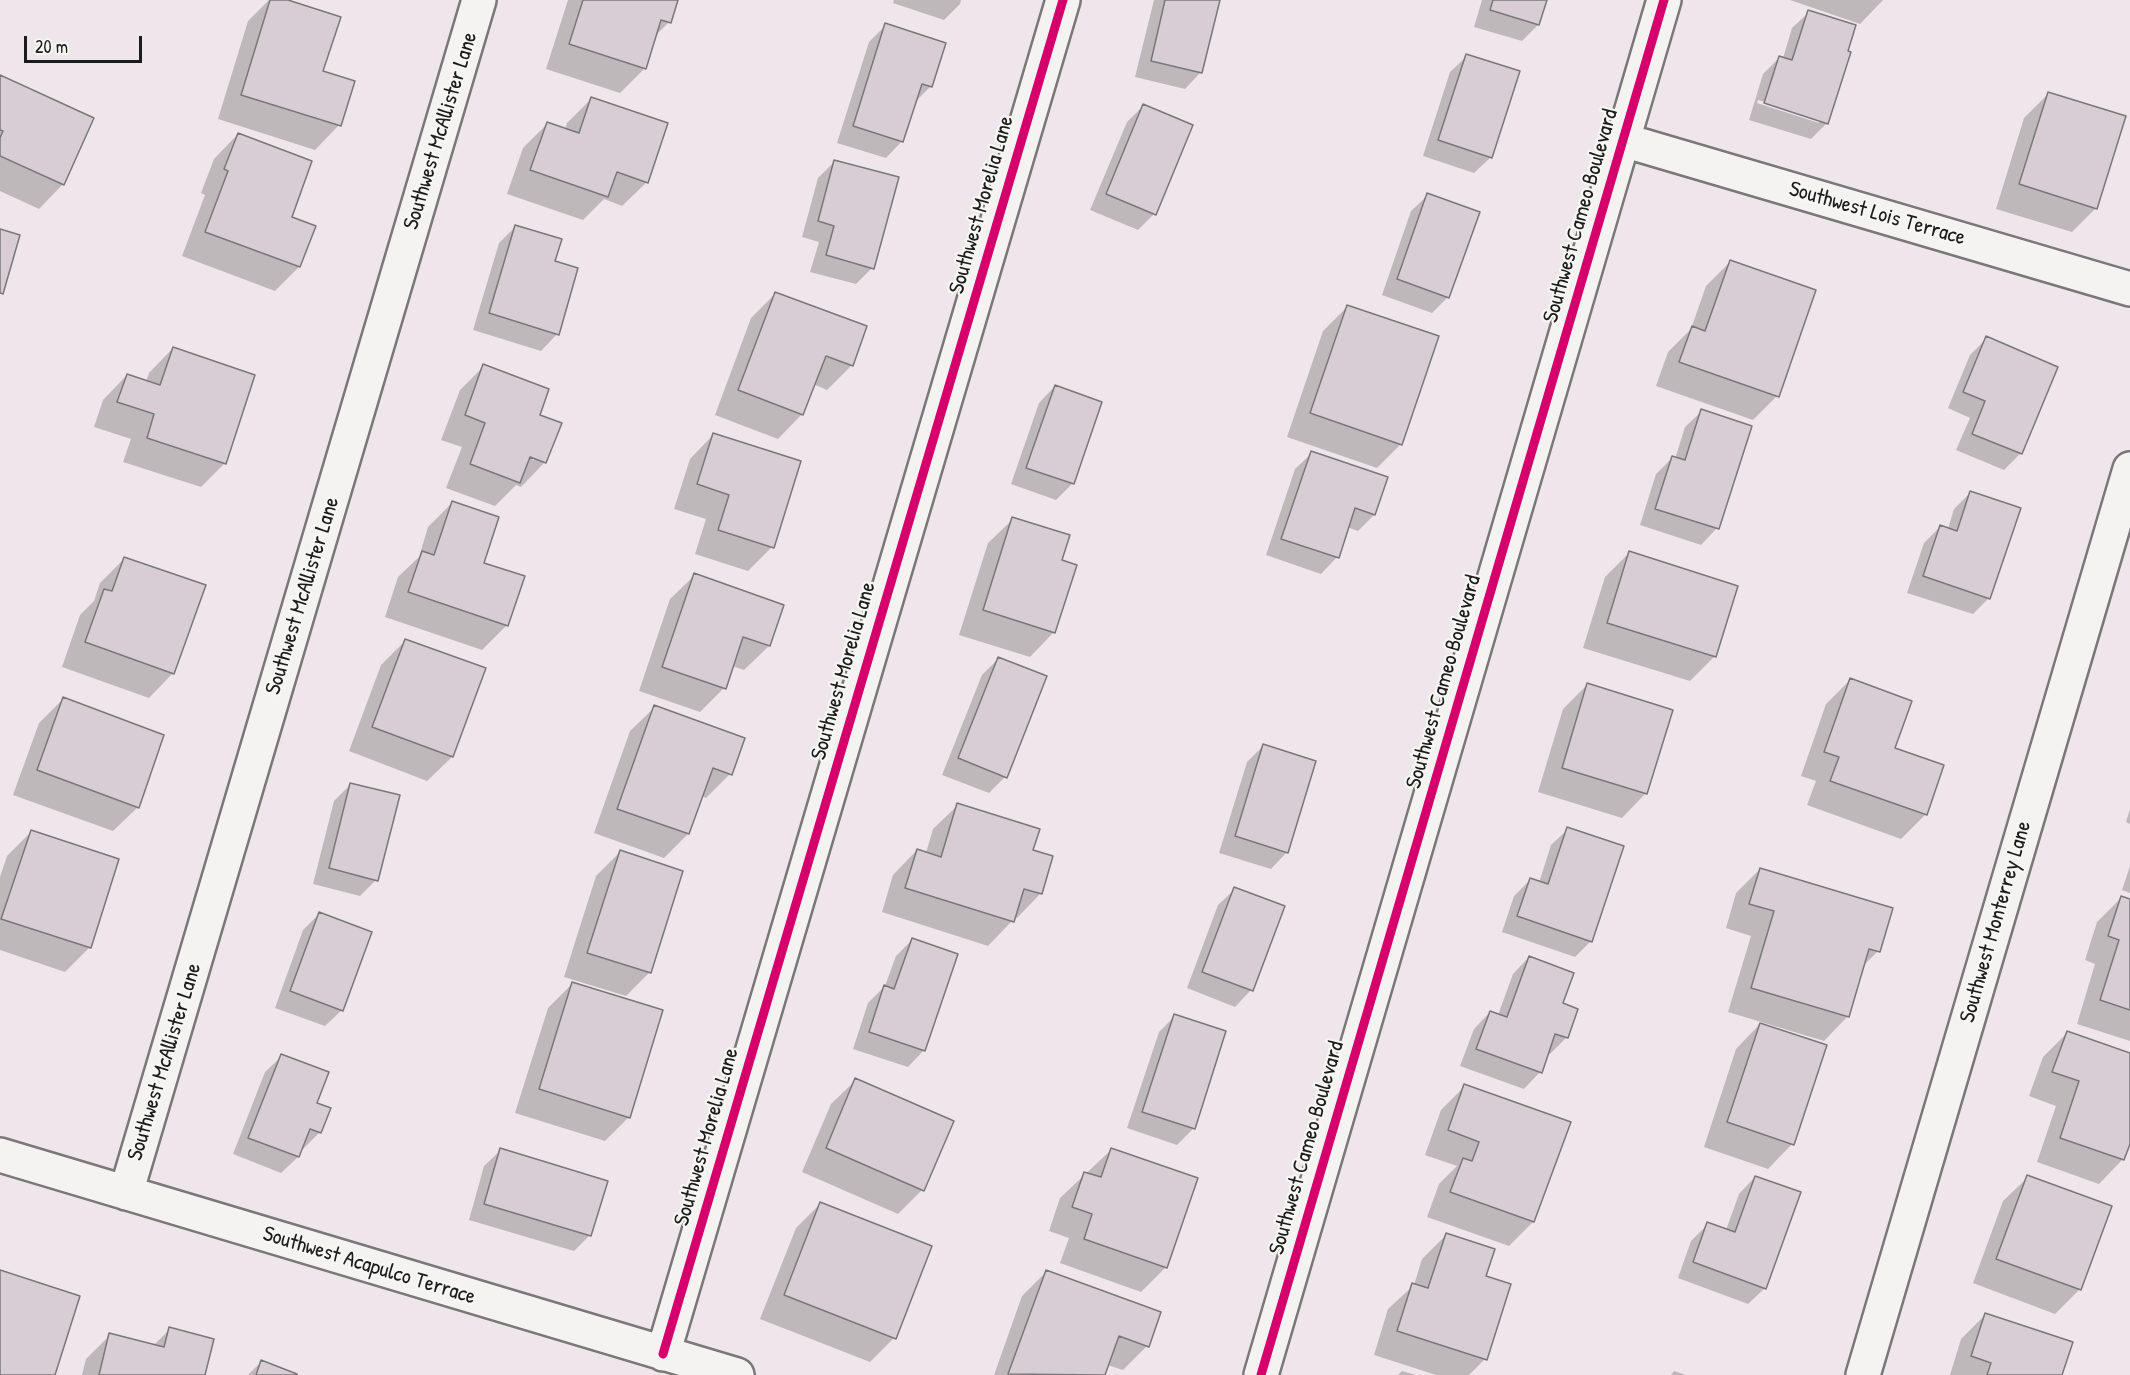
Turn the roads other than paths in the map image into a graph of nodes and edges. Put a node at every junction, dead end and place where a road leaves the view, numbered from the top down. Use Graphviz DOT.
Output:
graph roads {
  1 [pos="479,0"];
  2 [pos="1063,0"];
  3 [pos="1664,0"];
  4 [pos="1623,140"];
  5 [pos="2130,289"];
  6 [pos="2130,469"];
  7 [pos="0,1155"];
  8 [pos="126,1193"];
  9 [pos="663,1354"];
  10 [pos="737,1375"];
  11 [pos="1261,1375"];
  12 [pos="1863,1375"];
  1 -- 8 [label="street, Southwest McAllister Lane"];
  2 -- 9 [label="street, Southwest Morelia Lane"];
  3 -- 4 [label="street, Southwest Cameo Boulevard"];
  4 -- 5 [label="street, Southwest Lois Terrace"];
  4 -- 11 [label="street, Southwest Cameo Boulevard"];
  6 -- 12 [label="street, Southwest Monterrey Lane"];
  7 -- 8 [label="street, Southwest Acapulco Terrace"];
  8 -- 9 [label="street, Southwest Acapulco Terrace"];
  9 -- 10 [label="street, Southwest Acapulco Terrace"];
}
